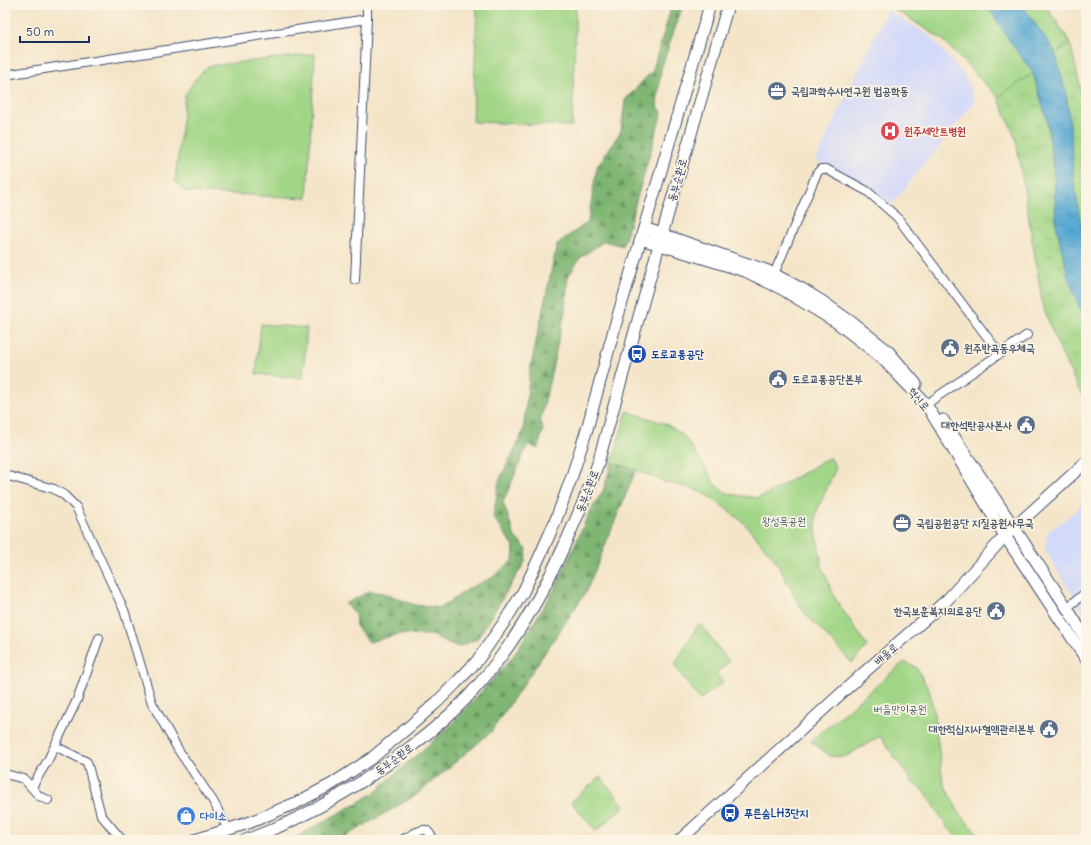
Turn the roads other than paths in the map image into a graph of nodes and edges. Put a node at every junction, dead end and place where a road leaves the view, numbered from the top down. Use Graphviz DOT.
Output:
graph roads {
  1 [pos="367,5"];
  2 [pos="710,5"];
  3 [pos="728,5"];
  4 [pos="367,19"];
  5 [pos="5,75"];
  6 [pos="642,234"];
  7 [pos="660,240"];
  8 [pos="774,274"];
  9 [pos="355,280"];
  10 [pos="1027,335"];
  11 [pos="1000,354"];
  12 [pos="928,403"];
  13 [pos="1086,462"];
  14 [pos="5,475"];
  15 [pos="1014,527"];
  16 [pos="1004,536"];
  17 [pos="1086,592"];
  18 [pos="1067,608"];
  19 [pos="99,638"];
  20 [pos="1086,639"];
  21 [pos="1086,659"];
  22 [pos="55,746"];
  23 [pos="5,774"];
  24 [pos="32,787"];
  25 [pos="48,800"];
  26 [pos="228,829"];
  27 [pos="122,840"];
  28 [pos="195,840"];
  29 [pos="246,840"];
  30 [pos="402,840"];
  31 [pos="434,840"];
  32 [pos="680,840"];
  1 -- 4 [label="street"];
  2 -- 6 [label="street, 동부순환로"];
  3 -- 7 [label="street, 동부순환로"];
  4 -- 5 [label="street"];
  4 -- 9 [label="street"];
  6 -- 7 [label="street"];
  6 -- 26 [label="street, 동부순환로"];
  7 -- 8 [label="street, 혁신로"];
  7 -- 12 [label="street, 혁신로"];
  7 -- 29 [label="street, 동부순환로"];
  8 -- 11 [label="street"];
  8 -- 12 [label="street, 혁신로"];
  10 -- 11 [label="street"];
  11 -- 12 [label="street"];
  12 -- 15 [label="street, 혁신로"];
  12 -- 16 [label="street, 혁신로"];
  13 -- 15 [label="street, 배울로"];
  14 -- 26 [label="street"];
  15 -- 16 [label="street, 배울로"];
  15 -- 18 [label="street, 혁신로"];
  16 -- 21 [label="street, 혁신로"];
  16 -- 32 [label="street, 배울로"];
  17 -- 18 [label="street"];
  18 -- 20 [label="street, 혁신로"];
  19 -- 22 [label="street"];
  22 -- 24 [label="street"];
  22 -- 27 [label="street"];
  23 -- 24 [label="street"];
  24 -- 25 [label="street"];
  26 -- 28 [label="street, 동부순환로"];
  30 -- 31 [label="street"];
}
